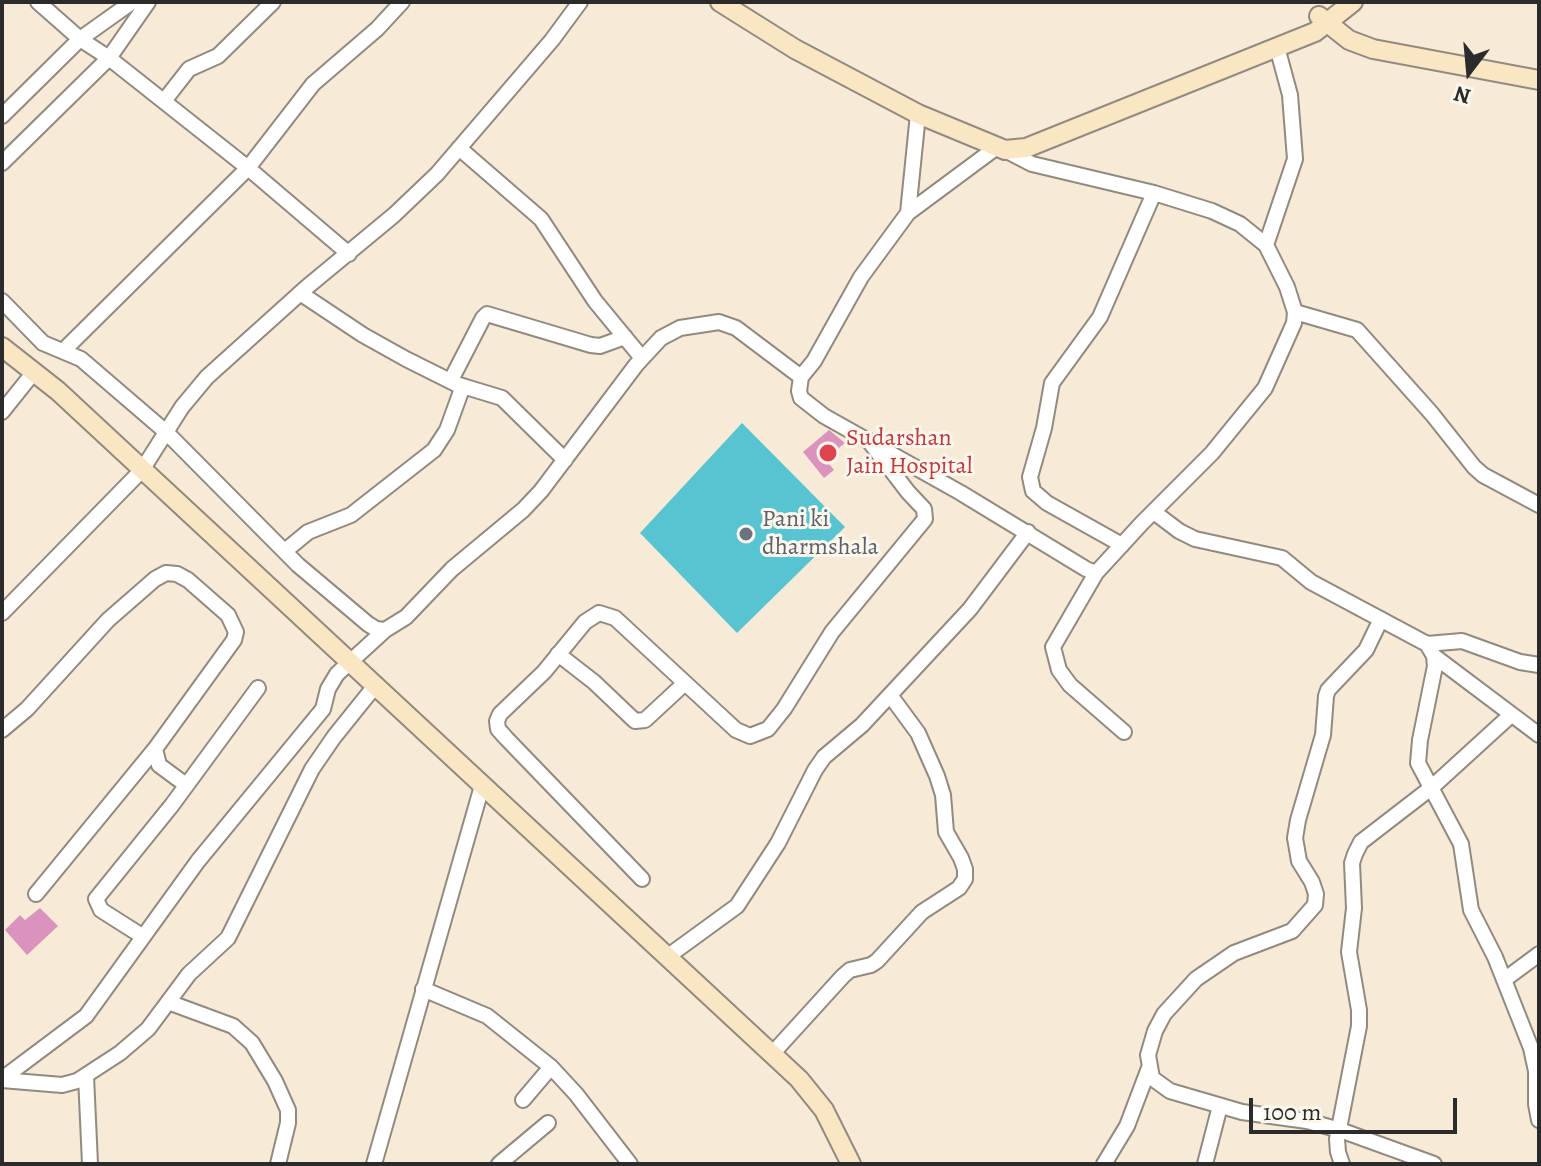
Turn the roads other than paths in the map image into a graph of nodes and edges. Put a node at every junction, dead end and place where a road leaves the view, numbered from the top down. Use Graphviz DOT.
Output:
graph roads {
  1 [pos="38,2"];
  2 [pos="132,2"];
  3 [pos="148,2"];
  4 [pos="273,2"];
  5 [pos="402,2"];
  6 [pos="580,2"];
  7 [pos="720,2"];
  8 [pos="1353,2"];
  9 [pos="1328,14"];
  10 [pos="80,39"];
  11 [pos="1277,47"];
  12 [pos="109,58"];
  13 [pos="1539,67"];
  14 [pos="1539,80"];
  15 [pos="164,101"];
  16 [pos="918,114"];
  17 [pos="2,116"];
  18 [pos="976,138"];
  19 [pos="459,148"];
  20 [pos="1001,149"];
  21 [pos="2,163"];
  22 [pos="248,168"];
  23 [pos="1154,193"];
  24 [pos="908,213"];
  25 [pos="1266,245"];
  26 [pos="349,254"];
  27 [pos="300,293"];
  28 [pos="2,301"];
  29 [pos="1295,312"];
  30 [pos="625,337"];
  31 [pos="2,347"];
  32 [pos="64,350"];
  33 [pos="642,358"];
  34 [pos="34,372"];
  35 [pos="801,377"];
  36 [pos="457,383"];
  37 [pos="2,412"];
  38 [pos="166,432"];
  39 [pos="869,441"];
  40 [pos="565,460"];
  41 [pos="142,470"];
  42 [pos="1539,505"];
  43 [pos="1154,512"];
  44 [pos="1028,532"];
  45 [pos="1122,545"];
  46 [pos="285,551"];
  47 [pos="1096,573"];
  48 [pos="2,613"];
  49 [pos="1381,619"];
  50 [pos="385,630"];
  51 [pos="1430,650"];
  52 [pos="558,654"];
  53 [pos="348,662"];
  54 [pos="1539,665"];
  55 [pos="685,683"];
  56 [pos="375,686"];
  57 [pos="258,688"];
  58 [pos="890,695"];
  59 [pos="1511,715"];
  60 [pos="2,730"];
  61 [pos="1124,732"];
  62 [pos="1539,735"];
  63 [pos="155,749"];
  64 [pos="186,785"];
  65 [pos="482,786"];
  66 [pos="1431,788"];
  67 [pos="642,879"];
  68 [pos="36,894"];
  69 [pos="142,936"];
  70 [pos="1539,954"];
  71 [pos="667,957"];
  72 [pos="1504,980"];
  73 [pos="423,989"];
  74 [pos="168,1002"];
  75 [pos="772,1054"];
  76 [pos="551,1067"];
  77 [pos="1149,1068"];
  78 [pos="86,1076"];
  79 [pos="2,1080"];
  80 [pos="523,1100"];
  81 [pos="1220,1106"];
  82 [pos="1539,1120"];
  83 [pos="548,1123"];
  84 [pos="1340,1130"];
  85 [pos="90,1164"];
  86 [pos="278,1164"];
  87 [pos="374,1164"];
  88 [pos="499,1164"];
  89 [pos="630,1164"];
  90 [pos="851,1164"];
  91 [pos="1104,1164"];
  92 [pos="1205,1164"];
  93 [pos="1342,1164"];
  94 [pos="1434,1164"];
  1 -- 10 [label="street"];
  2 -- 10 [label="street"];
  3 -- 12 [label="street"];
  4 -- 15 [label="street"];
  5 -- 22 [label="street"];
  6 -- 19 [label="street"];
  7 -- 16 [label="street"];
  8 -- 9 [label="street"];
  9 -- 11 [label="street"];
  9 -- 13 [label="street"];
  9 -- 14 [label="street"];
  9 -- 18 [label="street"];
  10 -- 12 [label="street"];
  10 -- 17 [label="street"];
  11 -- 20 [label="street"];
  11 -- 25 [label="street"];
  12 -- 15 [label="street"];
  12 -- 21 [label="street"];
  15 -- 22 [label="street"];
  16 -- 18 [label="street"];
  16 -- 24 [label="street"];
  18 -- 20 [label="street"];
  19 -- 26 [label="street"];
  19 -- 30 [label="street"];
  20 -- 23 [label="street"];
  20 -- 24 [label="street"];
  22 -- 26 [label="street"];
  22 -- 32 [label="street"];
  23 -- 25 [label="street"];
  23 -- 45 [label="street"];
  24 -- 35 [label="street"];
  25 -- 29 [label="street"];
  26 -- 27 [label="street"];
  27 -- 36 [label="street"];
  27 -- 38 [label="street"];
  28 -- 32 [label="street"];
  29 -- 42 [label="street"];
  29 -- 43 [label="street"];
  30 -- 33 [label="street"];
  30 -- 36 [label="street"];
  31 -- 34 [label="street"];
  32 -- 38 [label="street"];
  33 -- 35 [label="street"];
  33 -- 40 [label="street"];
  34 -- 37 [label="street"];
  34 -- 41 [label="street"];
  35 -- 39 [label="street"];
  36 -- 40 [label="street"];
  36 -- 46 [label="street"];
  38 -- 41 [label="street"];
  38 -- 46 [label="street"];
  39 -- 44 [label="street"];
  39 -- 55 [label="street"];
  40 -- 50 [label="street"];
  41 -- 48 [label="street"];
  41 -- 53 [label="street"];
  43 -- 45 [label="street"];
  43 -- 49 [label="street"];
  44 -- 47 [label="street"];
  44 -- 58 [label="street"];
  45 -- 47 [label="street"];
  46 -- 50 [label="street"];
  47 -- 61 [label="street"];
  49 -- 51 [label="street"];
  49 -- 77 [label="street"];
  50 -- 53 [label="street"];
  51 -- 54 [label="street"];
  51 -- 59 [label="street"];
  51 -- 66 [label="street"];
  52 -- 55 [label="street"];
  52 -- 55 [label="street"];
  52 -- 67 [label="street"];
  53 -- 56 [label="street"];
  53 -- 69 [label="street"];
  56 -- 65 [label="street"];
  56 -- 74 [label="street"];
  57 -- 64 [label="street"];
  58 -- 71 [label="street"];
  58 -- 75 [label="street"];
  59 -- 62 [label="street"];
  59 -- 66 [label="street"];
  60 -- 63 [label="street"];
  63 -- 64 [label="street"];
  63 -- 68 [label="street"];
  64 -- 69 [label="street"];
  65 -- 71 [label="street"];
  65 -- 73 [label="street"];
  66 -- 72 [label="street"];
  66 -- 84 [label="street"];
  69 -- 79 [label="street"];
  70 -- 72 [label="street"];
  71 -- 75 [label="street"];
  72 -- 82 [label="street"];
  73 -- 76 [label="street"];
  73 -- 87 [label="street"];
  74 -- 78 [label="street"];
  74 -- 86 [label="street"];
  75 -- 90 [label="street"];
  76 -- 80 [label="street"];
  76 -- 89 [label="street"];
  77 -- 81 [label="street"];
  77 -- 91 [label="street"];
  78 -- 79 [label="street"];
  78 -- 85 [label="street"];
  81 -- 84 [label="street"];
  81 -- 92 [label="street"];
  83 -- 88 [label="street"];
  84 -- 93 [label="street"];
  84 -- 94 [label="street"];
}
